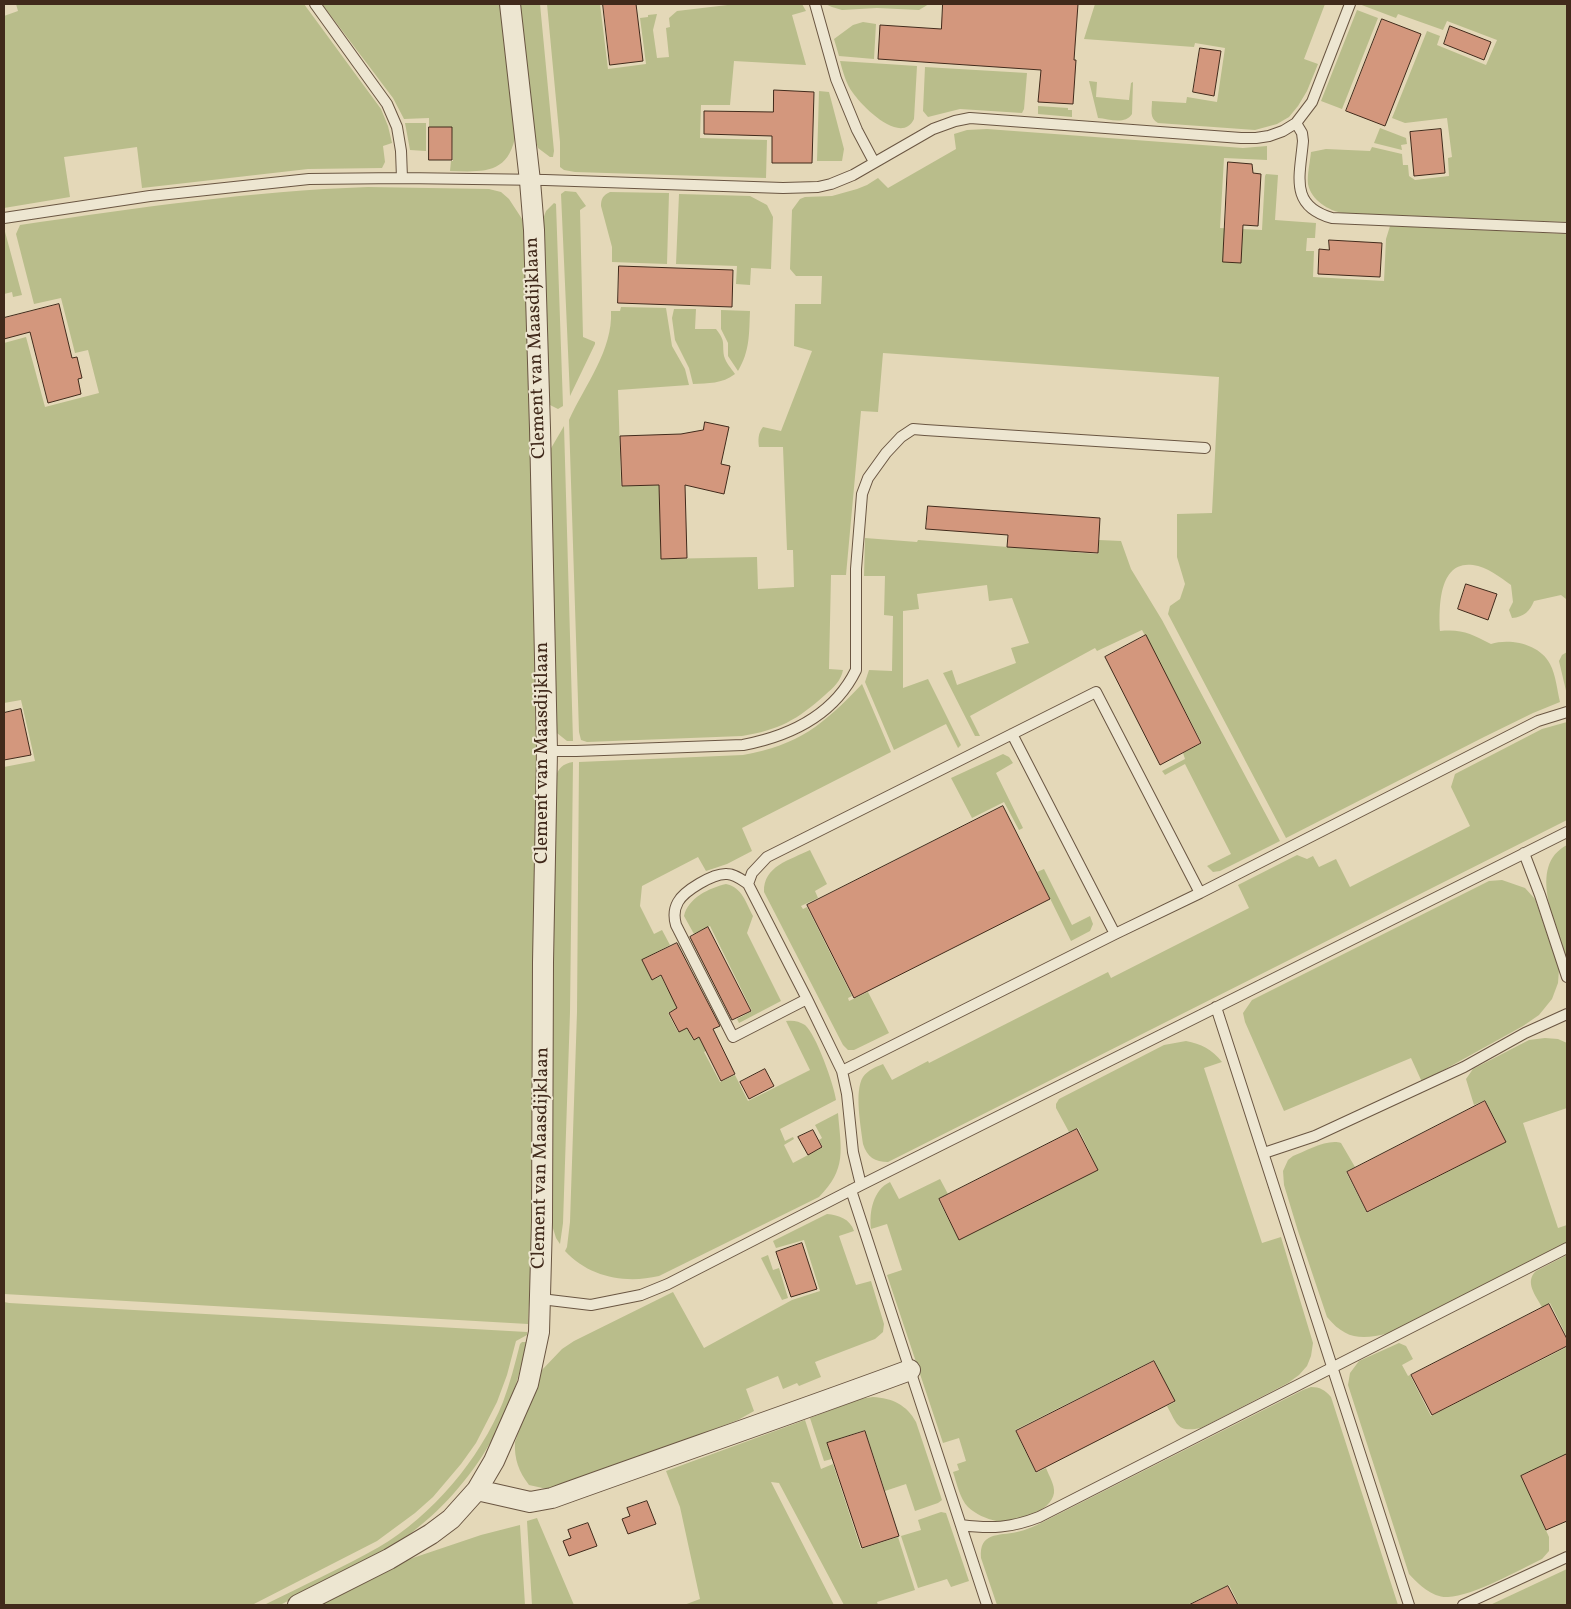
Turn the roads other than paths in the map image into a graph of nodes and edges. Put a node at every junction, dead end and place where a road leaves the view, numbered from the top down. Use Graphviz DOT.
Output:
graph roads {
  1 [pos="315,4"];
  2 [pos="510,4"];
  3 [pos="815,4"];
  4 [pos="1350,4"];
  5 [pos="1296,123"];
  6 [pos="874,162"];
  7 [pos="402,178"];
  8 [pos="530,181"];
  9 [pos="4,218"];
  10 [pos="1567,228"];
  11 [pos="1205,448"];
  12 [pos="1567,712"];
  13 [pos="1012,734"];
  14 [pos="547,750"];
  15 [pos="1567,832"];
  16 [pos="1524,853"];
  17 [pos="748,884"];
  18 [pos="1200,893"];
  19 [pos="1115,934"];
  20 [pos="1567,977"];
  21 [pos="807,999"];
  22 [pos="1216,1007"];
  23 [pos="1567,1014"];
  24 [pos="842,1071"];
  25 [pos="1264,1153"];
  26 [pos="861,1185"];
  27 [pos="851,1190"];
  28 [pos="1567,1248"];
  29 [pos="541,1298"];
  30 [pos="1332,1367"];
  31 [pos="910,1370"];
  32 [pos="477,1490"];
  33 [pos="960,1525"];
  34 [pos="1567,1557"];
  35 [pos="298,1605"];
  36 [pos="987,1605"];
  37 [pos="1409,1605"];
  38 [pos="1463,1605"];
  1 -- 7 [label="lane"];
  2 -- 8 [label="street, Clement van Maasdijklaan"];
  3 -- 6 [label="lane"];
  4 -- 5 [label="lane"];
  5 -- 6 [label="lane"];
  5 -- 10 [label="lane"];
  6 -- 8 [label="lane"];
  7 -- 8 [label="lane"];
  7 -- 9 [label="lane"];
  8 -- 14 [label="street, Clement van Maasdijklaan"];
  11 -- 14 [label="lane"];
  12 -- 18 [label="lane"];
  13 -- 17 [label="lane"];
  13 -- 18 [label="lane"];
  13 -- 19 [label="lane"];
  14 -- 29 [label="street, Clement van Maasdijklaan"];
  15 -- 16 [label="lane"];
  16 -- 20 [label="lane"];
  16 -- 22 [label="lane"];
  17 -- 21 [label="lane"];
  17 -- 21 [label="lane"];
  18 -- 19 [label="lane"];
  19 -- 24 [label="lane"];
  21 -- 24 [label="lane"];
  22 -- 25 [label="lane"];
  22 -- 26 [label="lane"];
  23 -- 25 [label="lane"];
  24 -- 26 [label="lane"];
  25 -- 30 [label="lane"];
  26 -- 27 [label="lane"];
  27 -- 29 [label="lane"];
  27 -- 31 [label="lane"];
  28 -- 30 [label="lane"];
  29 -- 32 [label="street, Clement van Maasdijklaan"];
  30 -- 33 [label="lane"];
  30 -- 37 [label="lane"];
  31 -- 32 [label="street"];
  31 -- 33 [label="lane"];
  32 -- 35 [label="street, Clement van Maasdijklaan"];
  33 -- 36 [label="lane"];
  34 -- 38 [label="lane"];
}
